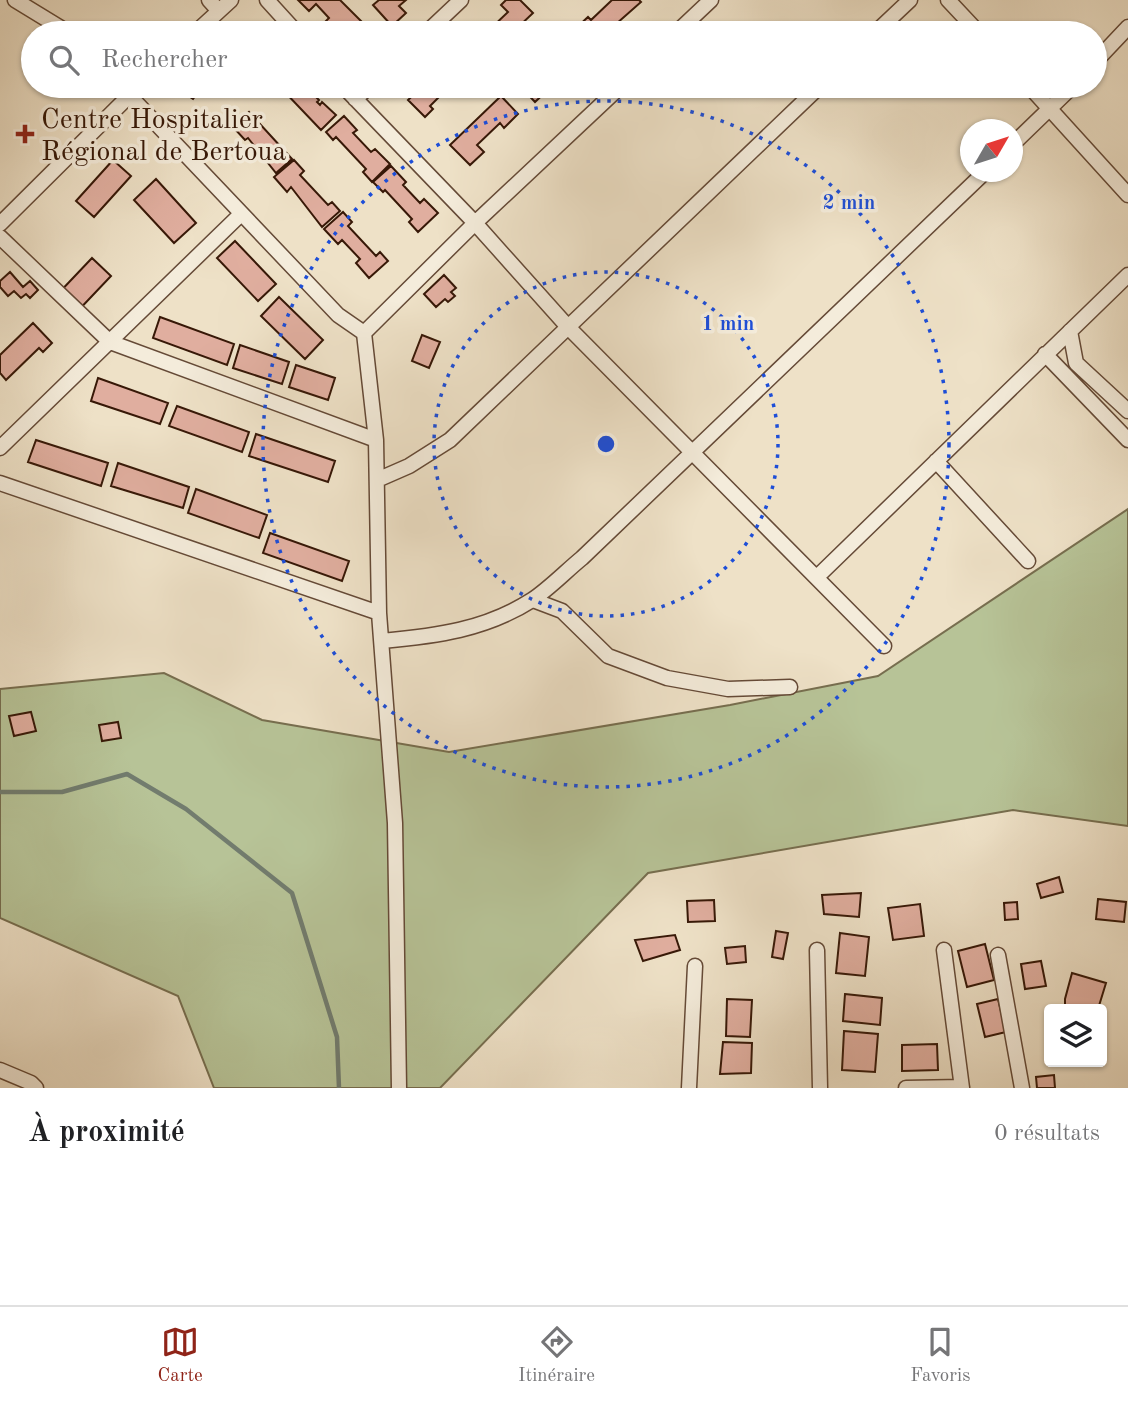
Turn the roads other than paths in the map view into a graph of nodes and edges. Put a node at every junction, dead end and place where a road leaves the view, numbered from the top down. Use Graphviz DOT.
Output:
graph roads {
  1 [pos="15,0"];
  2 [pos="231,0"];
  3 [pos="267,0"];
  4 [pos="461,0"];
  5 [pos="711,0"];
  6 [pos="910,0"];
  7 [pos="948,0"];
  8 [pos="214,5"];
  9 [pos="49,21"];
  10 [pos="203,21"];
  11 [pos="286,21"];
  12 [pos="439,21"];
  13 [pos="689,21"];
  14 [pos="888,21"];
  15 [pos="968,21"];
  16 [pos="1128,27"];
  17 [pos="1107,49"];
  18 [pos="122,98"];
  19 [pos="139,98"];
  20 [pos="608,98"];
  21 [pos="807,98"];
  22 [pos="1041,98"];
  23 [pos="1061,98"];
  24 [pos="355,99"];
  25 [pos="1051,108"];
  26 [pos="1023,135"];
  27 [pos="975,182"];
  28 [pos="1128,195"];
  29 [pos="242,214"];
  30 [pos="475,223"];
  31 [pos="0,224"];
  32 [pos="0,237"];
  33 [pos="1128,275"];
  34 [pos="568,327"];
  35 [pos="1070,331"];
  36 [pos="364,332"];
  37 [pos="110,342"];
  38 [pos="1045,354"];
  39 [pos="1128,411"];
  40 [pos="376,440"];
  41 [pos="1128,440"];
  42 [pos="0,448"];
  43 [pos="692,453"];
  44 [pos="936,461"];
  45 [pos="377,480"];
  46 [pos="0,484"];
  47 [pos="1028,561"];
  48 [pos="817,576"];
  49 [pos="533,600"];
  50 [pos="379,613"];
  51 [pos="382,641"];
  52 [pos="884,646"];
  53 [pos="790,687"];
  54 [pos="817,950"];
  55 [pos="944,950"];
  56 [pos="998,955"];
  57 [pos="695,966"];
  58 [pos="0,1070"];
  59 [pos="962,1087"];
  60 [pos="36,1088"];
  61 [pos="399,1088"];
  62 [pos="689,1088"];
  63 [pos="820,1088"];
  64 [pos="906,1088"];
  65 [pos="1022,1088"];
  1 -- 9 [label="street"];
  2 -- 8 [label="street"];
  3 -- 11 [label="street"];
  4 -- 12 [label="street"];
  5 -- 13 [label="street"];
  6 -- 14 [label="street"];
  7 -- 15 [label="street"];
  8 -- 10 [label="street"];
  16 -- 17 [label="street"];
  18 -- 31 [label="street"];
  19 -- 29 [label="street"];
  20 -- 30 [label="street"];
  21 -- 34 [label="street"];
  22 -- 25 [label="street"];
  23 -- 25 [label="street"];
  24 -- 30 [label="street"];
  25 -- 26 [label="street"];
  25 -- 28 [label="street"];
  27 -- 43 [label="street"];
  29 -- 36 [label="street"];
  29 -- 37 [label="street"];
  30 -- 34 [label="street"];
  30 -- 36 [label="street"];
  32 -- 37 [label="street"];
  33 -- 35 [label="street"];
  34 -- 43 [label="street"];
  34 -- 45 [label="street"];
  35 -- 38 [label="street"];
  35 -- 39 [label="street"];
  36 -- 40 [label="street"];
  37 -- 40 [label="street"];
  37 -- 42 [label="street"];
  38 -- 41 [label="street"];
  38 -- 44 [label="street"];
  40 -- 45 [label="street"];
  43 -- 48 [label="street"];
  43 -- 49 [label="street"];
  44 -- 47 [label="street"];
  44 -- 48 [label="street"];
  45 -- 50 [label="street"];
  46 -- 50 [label="street"];
  48 -- 52 [label="street"];
  49 -- 51 [label="street"];
  49 -- 53 [label="street"];
  50 -- 51 [label="street"];
  51 -- 61 [label="street"];
  54 -- 63 [label="street"];
  55 -- 59 [label="street"];
  56 -- 65 [label="street"];
  57 -- 62 [label="street"];
  58 -- 60 [label="street"];
  59 -- 64 [label="street"];
}
